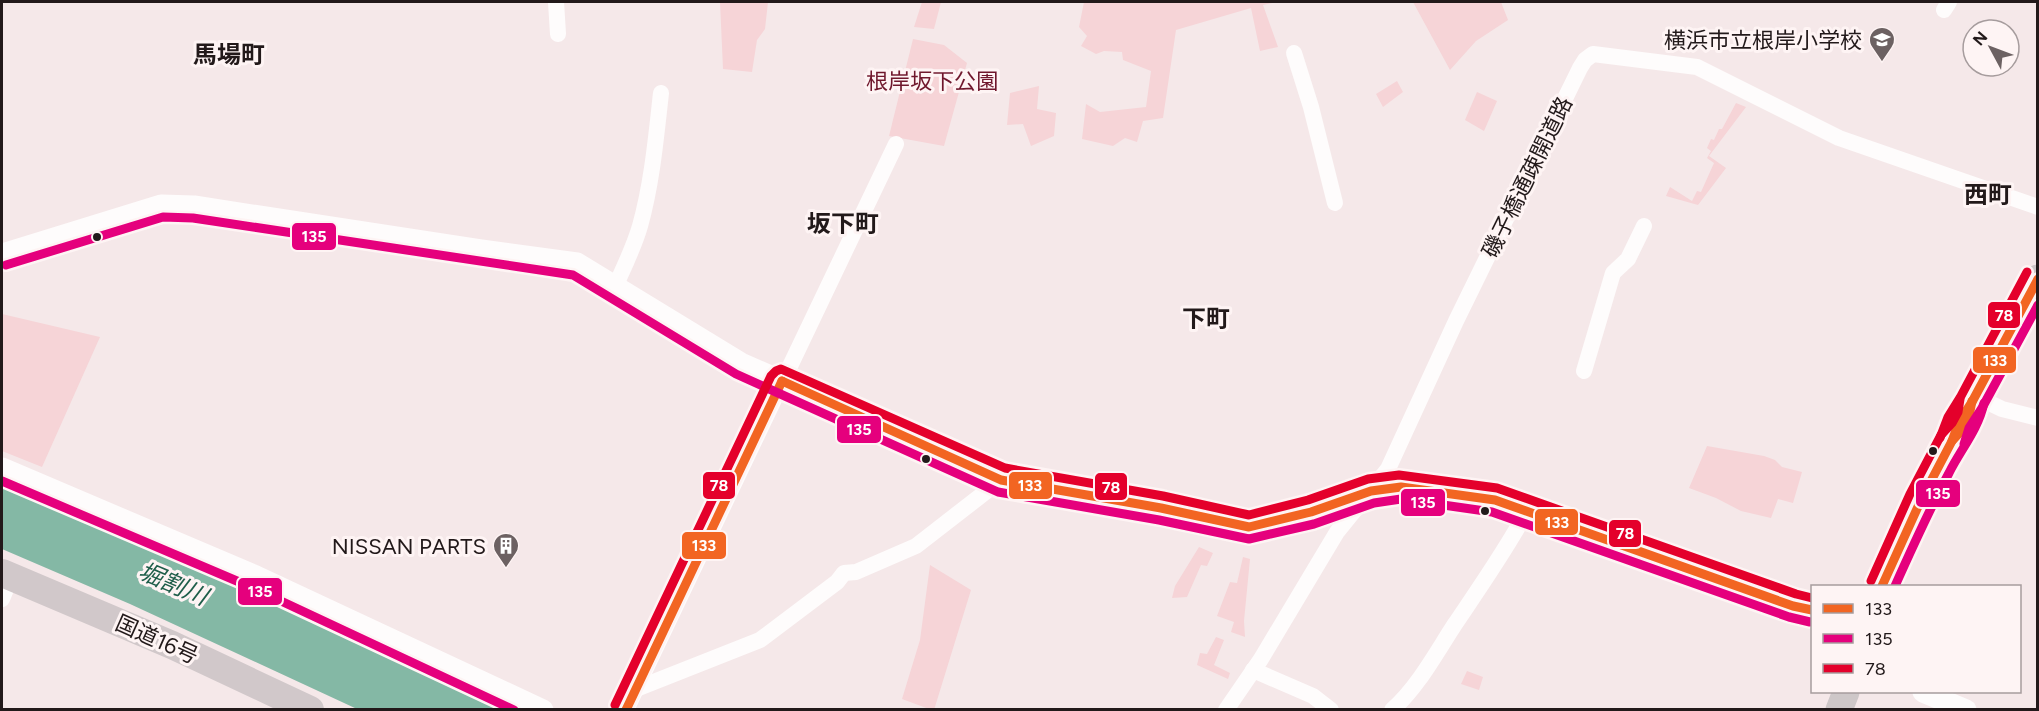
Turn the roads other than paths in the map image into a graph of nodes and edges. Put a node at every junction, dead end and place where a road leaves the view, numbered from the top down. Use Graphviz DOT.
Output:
graph roads {
  1 [pos="556,2"];
  2 [pos="558,34"];
  3 [pos="1294,52"];
  4 [pos="661,93"];
  5 [pos="896,144"];
  6 [pos="1335,203"];
  7 [pos="2037,207"];
  8 [pos="1644,226"];
  9 [pos="2,254"];
  10 [pos="2037,278"];
  11 [pos="615,286"];
  12 [pos="1584,371"];
  13 [pos="782,381"];
  14 [pos="1974,399"];
  15 [pos="2037,418"];
  16 [pos="2,468"];
  17 [pos="1001,480"];
  18 [pos="1371,491"];
  19 [pos="1527,511"];
  20 [pos="5,583"];
  21 [pos="1882,585"];
  22 [pos="1811,610"];
  23 [pos="1253,670"];
  24 [pos="636,689"];
  25 [pos="1846,693"];
  26 [pos="1925,693"];
  27 [pos="310,710"];
  28 [pos="543,710"];
  29 [pos="626,710"];
  30 [pos="1226,710"];
  31 [pos="1331,710"];
  32 [pos="1392,710"];
  33 [pos="1839,710"];
  34 [pos="1966,710"];
  1 -- 2 [label="street"];
  3 -- 6 [label="street"];
  4 -- 11 [label="street"];
  5 -- 13 [label="street"];
  7 -- 18 [label="street, 磯子橋通疎開道路"];
  8 -- 12 [label="street"];
  9 -- 11 [label="street"];
  10 -- 14 [label="main road"];
  11 -- 13 [label="street"];
  13 -- 17 [label="street"];
  13 -- 24 [label="street"];
  14 -- 15 [label="street"];
  14 -- 21 [label="main road"];
  16 -- 28 [label="street"];
  17 -- 18 [label="street"];
  17 -- 24 [label="street"];
  18 -- 19 [label="street"];
  18 -- 23 [label="street, 磯子橋通疎開道路"];
  19 -- 22 [label="street"];
  19 -- 32 [label="street"];
  20 -- 27 [label="highway, 国道16号"];
  23 -- 30 [label="street, 磯子橋通疎開道路"];
  23 -- 31 [label="street"];
  24 -- 29 [label="street"];
  25 -- 33 [label="main road"];
  26 -- 34 [label="street"];
}
